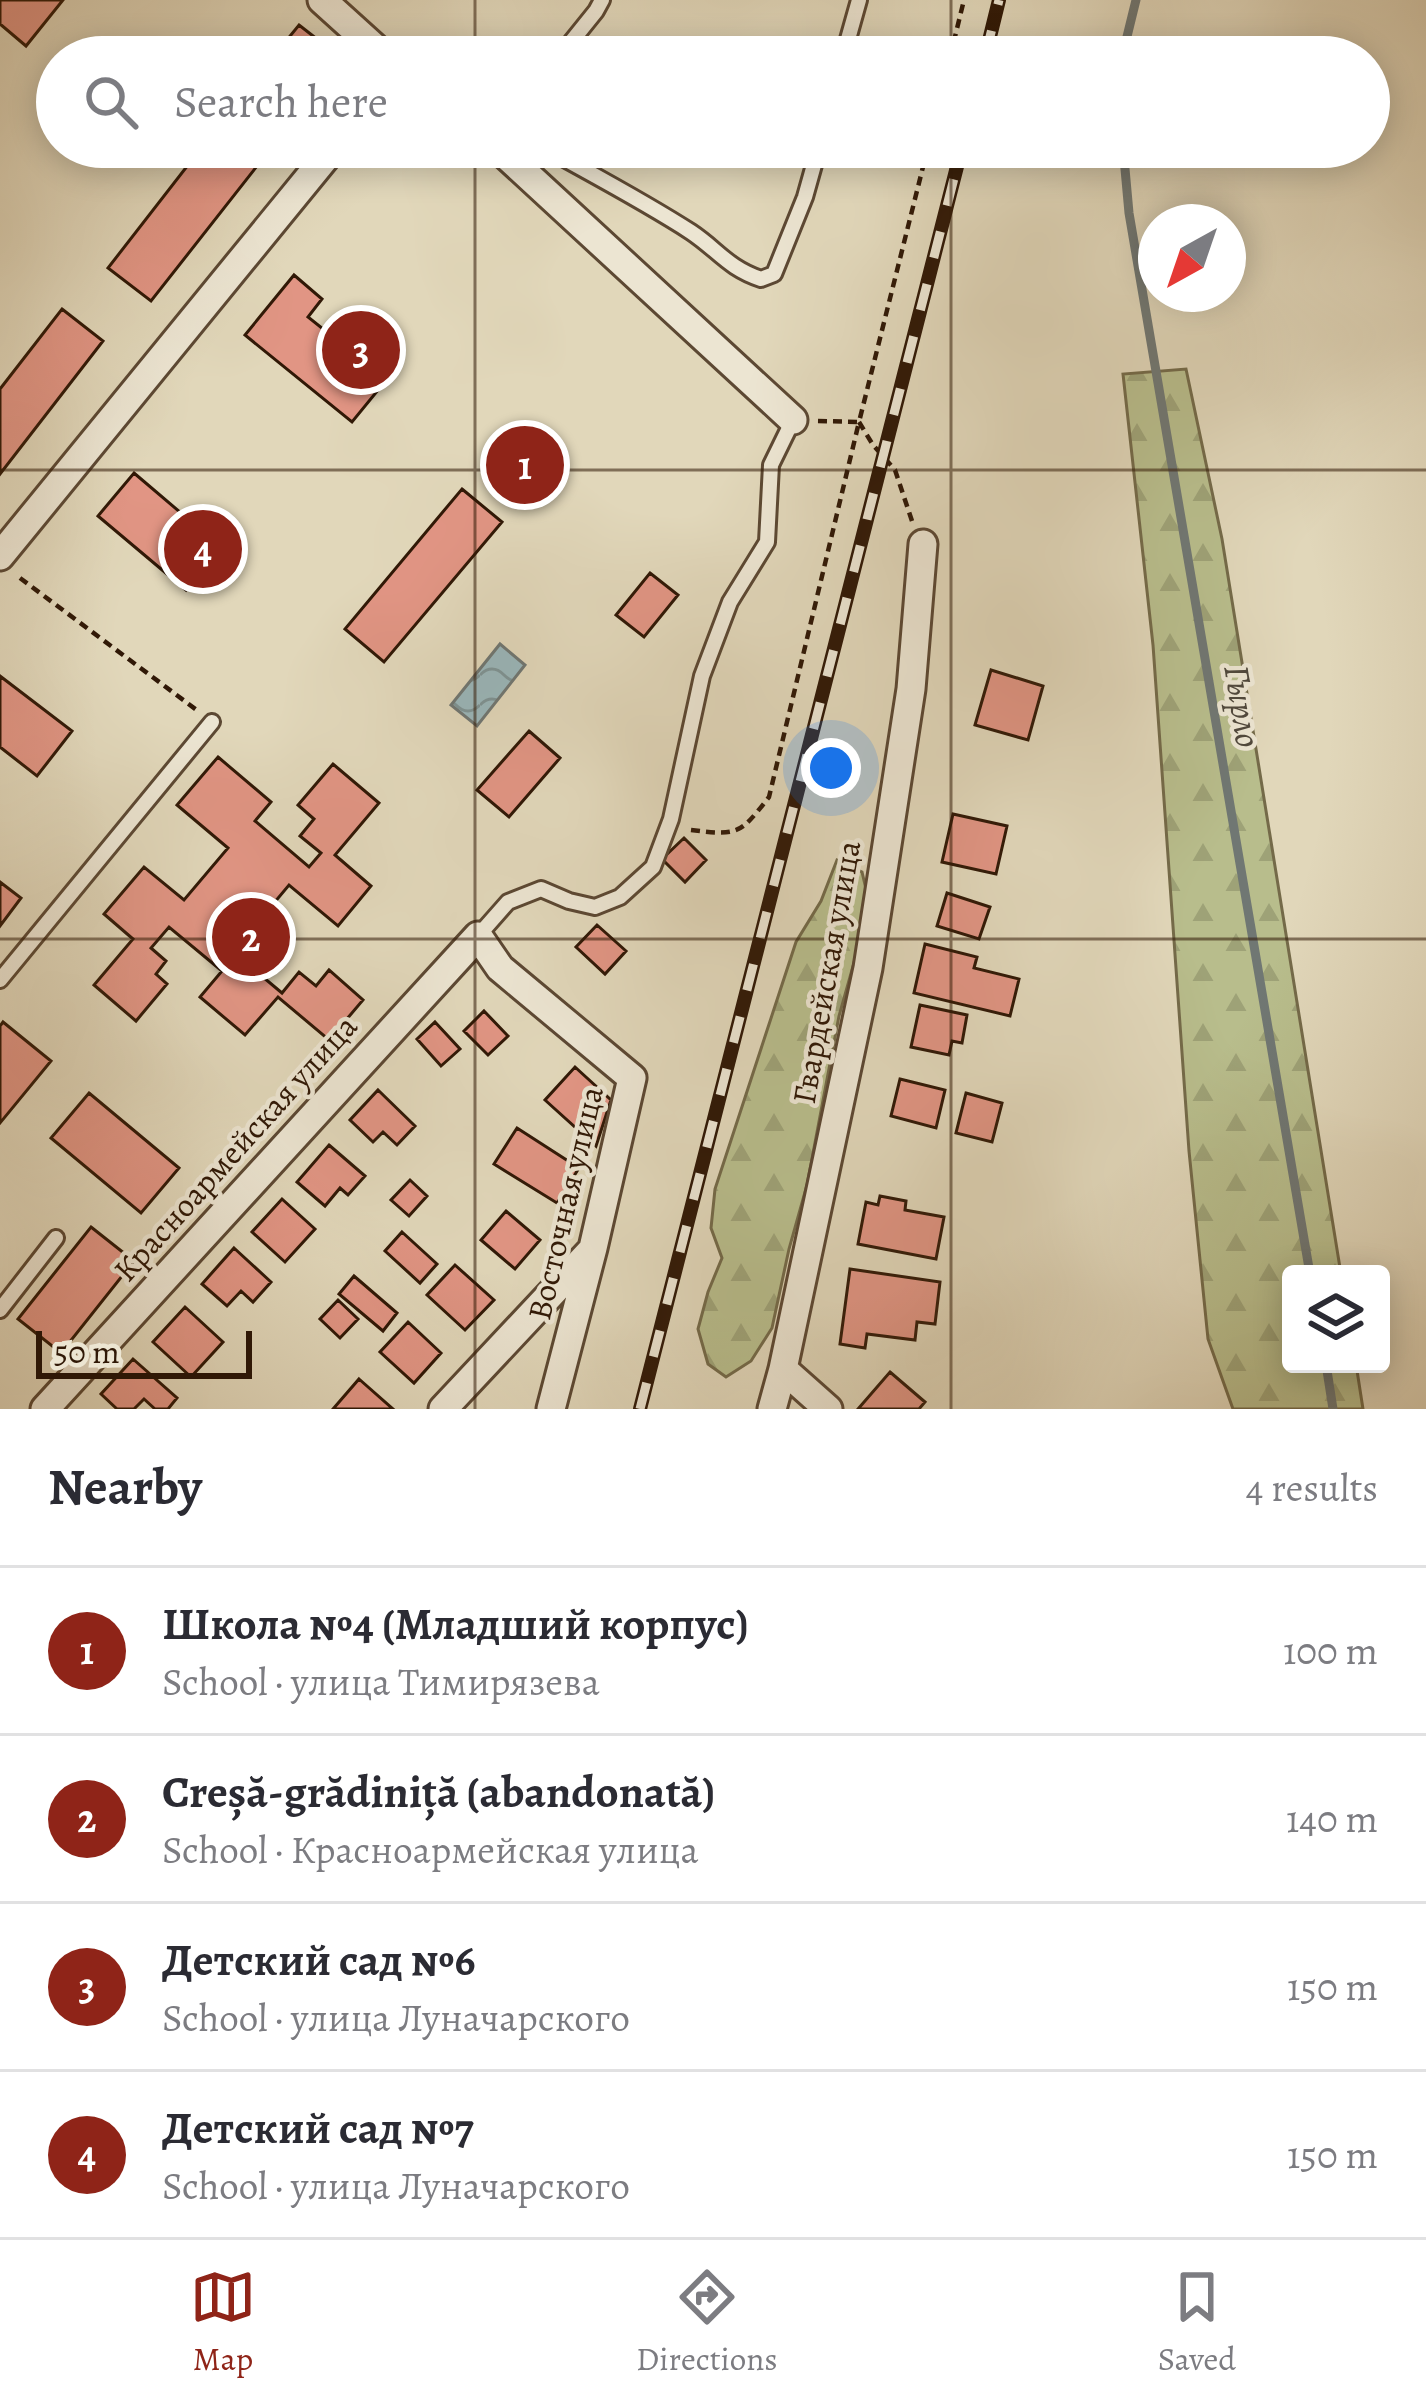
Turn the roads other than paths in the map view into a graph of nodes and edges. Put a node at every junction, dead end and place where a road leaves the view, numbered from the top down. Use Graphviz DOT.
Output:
graph roads {
  1 [pos="322,0"];
  2 [pos="602,0"];
  3 [pos="859,0"];
  4 [pos="362,36"];
  5 [pos="575,36"];
  6 [pos="850,36"];
  7 [pos="318,168"];
  8 [pos="520,168"];
  9 [pos="580,168"];
  10 [pos="813,168"];
  11 [pos="793,420"];
  12 [pos="923,544"];
  13 [pos="9,566"];
  14 [pos="212,722"];
  15 [pos="478,936"];
  16 [pos="0,980"];
  17 [pos="56,1238"];
  18 [pos="593,1248"];
  19 [pos="0,1310"];
  20 [pos="783,1369"];
  21 [pos="45,1409"];
  22 [pos="443,1409"];
  23 [pos="551,1409"];
  24 [pos="772,1409"];
  25 [pos="828,1409"];
  1 -- 4 [label="street"];
  2 -- 5 [label="lane"];
  3 -- 6 [label="lane"];
  7 -- 13 [label="street"];
  8 -- 11 [label="street"];
  9 -- 10 [label="lane"];
  11 -- 15 [label="lane"];
  12 -- 20 [label="street, Гвардейская улица"];
  14 -- 16 [label="lane"];
  15 -- 18 [label="street, Восточная улица"];
  15 -- 21 [label="street, Красноармейская улица"];
  17 -- 19 [label="lane"];
  18 -- 22 [label="street"];
  18 -- 23 [label="street, Восточная улица"];
  20 -- 24 [label="street, Гвардейская улица"];
  20 -- 25 [label="street"];
}
